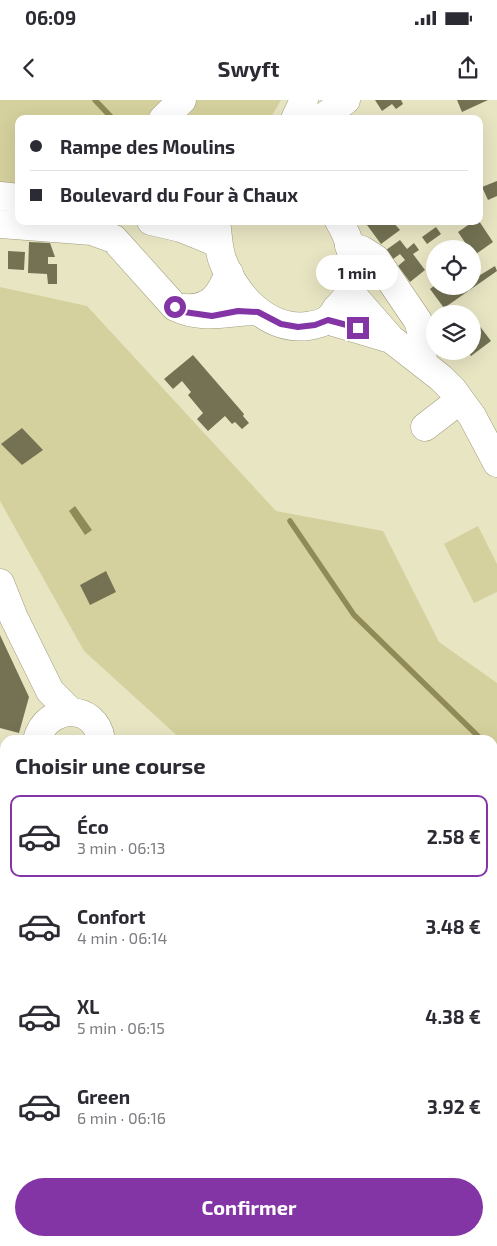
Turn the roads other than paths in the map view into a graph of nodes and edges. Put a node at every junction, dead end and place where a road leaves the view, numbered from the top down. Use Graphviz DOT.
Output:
graph roads {
  1 [pos="182,100"];
  2 [pos="304,100"];
  3 [pos="346,100"];
  4 [pos="167,115"];
  5 [pos="297,115"];
  6 [pos="326,115"];
  7 [pos="0,196"];
  8 [pos="15,198"];
  9 [pos="0,224"];
  10 [pos="168,225"];
  11 [pos="217,232"];
  12 [pos="344,233"];
  13 [pos="228,273"];
  14 [pos="350,292"];
  15 [pos="175,307"];
  16 [pos="258,312"];
  17 [pos="328,320"];
  18 [pos="391,339"];
  19 [pos="422,363"];
  20 [pos="460,400"];
  21 [pos="425,427"];
  22 [pos="497,463"];
  23 [pos="0,583"];
  24 [pos="58,707"];
  25 [pos="38,735"];
  26 [pos="99,735"];
  1 -- 4 [label="street"];
  2 -- 5 [label="street"];
  3 -- 6 [label="street"];
  7 -- 8 [label="street"];
  9 -- 15 [label="street"];
  10 -- 11 [label="street"];
  11 -- 13 [label="street"];
  12 -- 14 [label="street"];
  12 -- 19 [label="street"];
  13 -- 15 [label="street"];
  13 -- 16 [label="street"];
  14 -- 17 [label="street"];
  14 -- 18 [label="street"];
  15 -- 16 [label="street"];
  16 -- 17 [label="street"];
  17 -- 18 [label="street"];
  18 -- 19 [label="street"];
  19 -- 20 [label="street"];
  20 -- 21 [label="street"];
  20 -- 22 [label="street"];
  23 -- 24 [label="street"];
  24 -- 25 [label="street"];
  24 -- 26 [label="street"];
}
